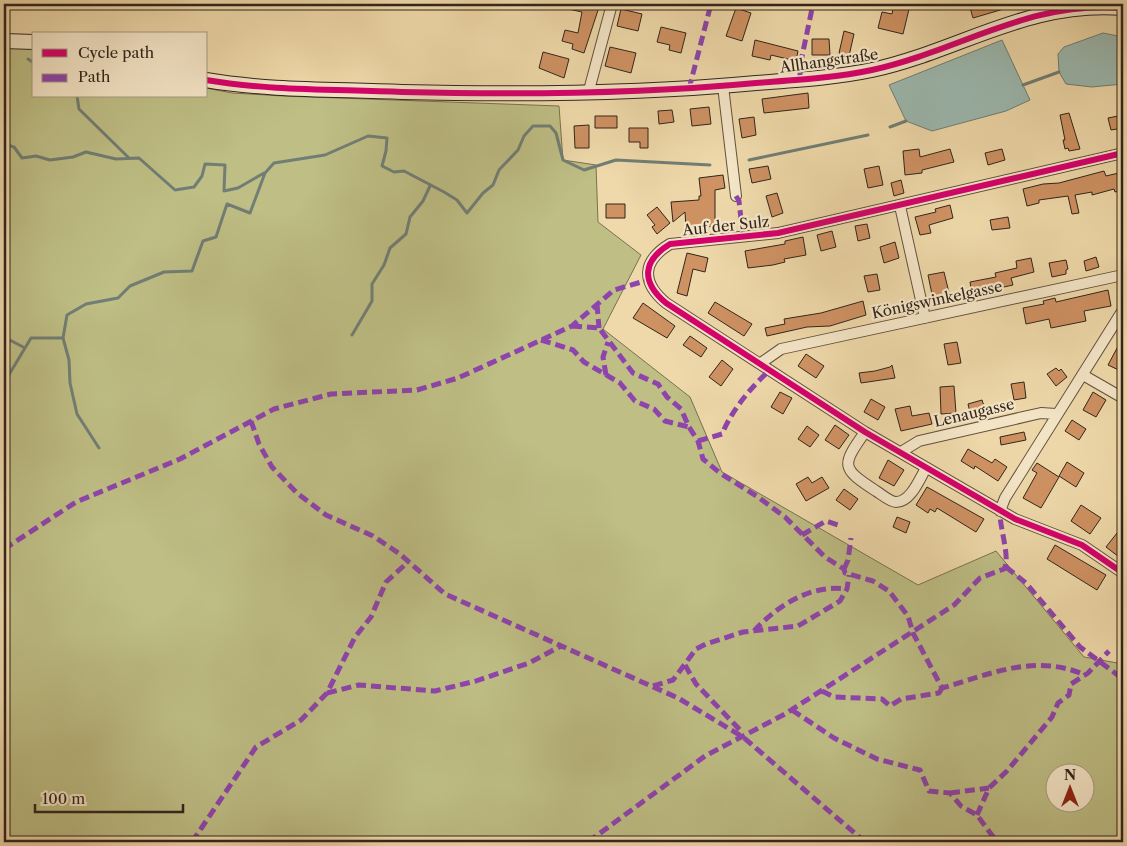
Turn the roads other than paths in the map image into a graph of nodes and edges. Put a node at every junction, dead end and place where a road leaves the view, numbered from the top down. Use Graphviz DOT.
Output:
graph roads {
  1 [pos="612,4"];
  2 [pos="1117,6"];
  3 [pos="4,41"];
  4 [pos="32,42"];
  5 [pos="208,80"];
  6 [pos="724,86"];
  7 [pos="588,94"];
  8 [pos="1123,152"];
  9 [pos="736,196"];
  10 [pos="900,206"];
  11 [pos="1123,275"];
  12 [pos="1123,310"];
  13 [pos="925,318"];
  14 [pos="761,362"];
  15 [pos="1083,374"];
  16 [pos="1123,398"];
  17 [pos="1056,414"];
  18 [pos="865,432"];
  19 [pos="901,452"];
  20 [pos="926,468"];
  21 [pos="1000,511"];
  22 [pos="1123,573"];
  1 -- 7 [label="street"];
  2 -- 6 [label="street, Allhangstraße"];
  3 -- 4 [label="street"];
  5 -- 7 [label="street, Allhangstraße"];
  6 -- 7 [label="street, Allhangstraße"];
  6 -- 9 [label="street"];
  8 -- 10 [label="street, Auf der Sulz"];
  10 -- 13 [label="street"];
  10 -- 14 [label="street, Auf der Sulz"];
  11 -- 13 [label="street, Königswinkelgasse"];
  12 -- 15 [label="street"];
  13 -- 14 [label="street, Königswinkelgasse"];
  14 -- 18 [label="street, Auf der Sulz"];
  15 -- 16 [label="street"];
  15 -- 17 [label="street"];
  17 -- 19 [label="street, Lenaugasse"];
  17 -- 21 [label="street"];
  18 -- 19 [label="street, Auf der Sulz"];
  18 -- 20 [label="street"];
  19 -- 20 [label="street, Auf der Sulz"];
  20 -- 21 [label="street, Auf der Sulz"];
  21 -- 22 [label="street, Auf der Sulz"];
}
